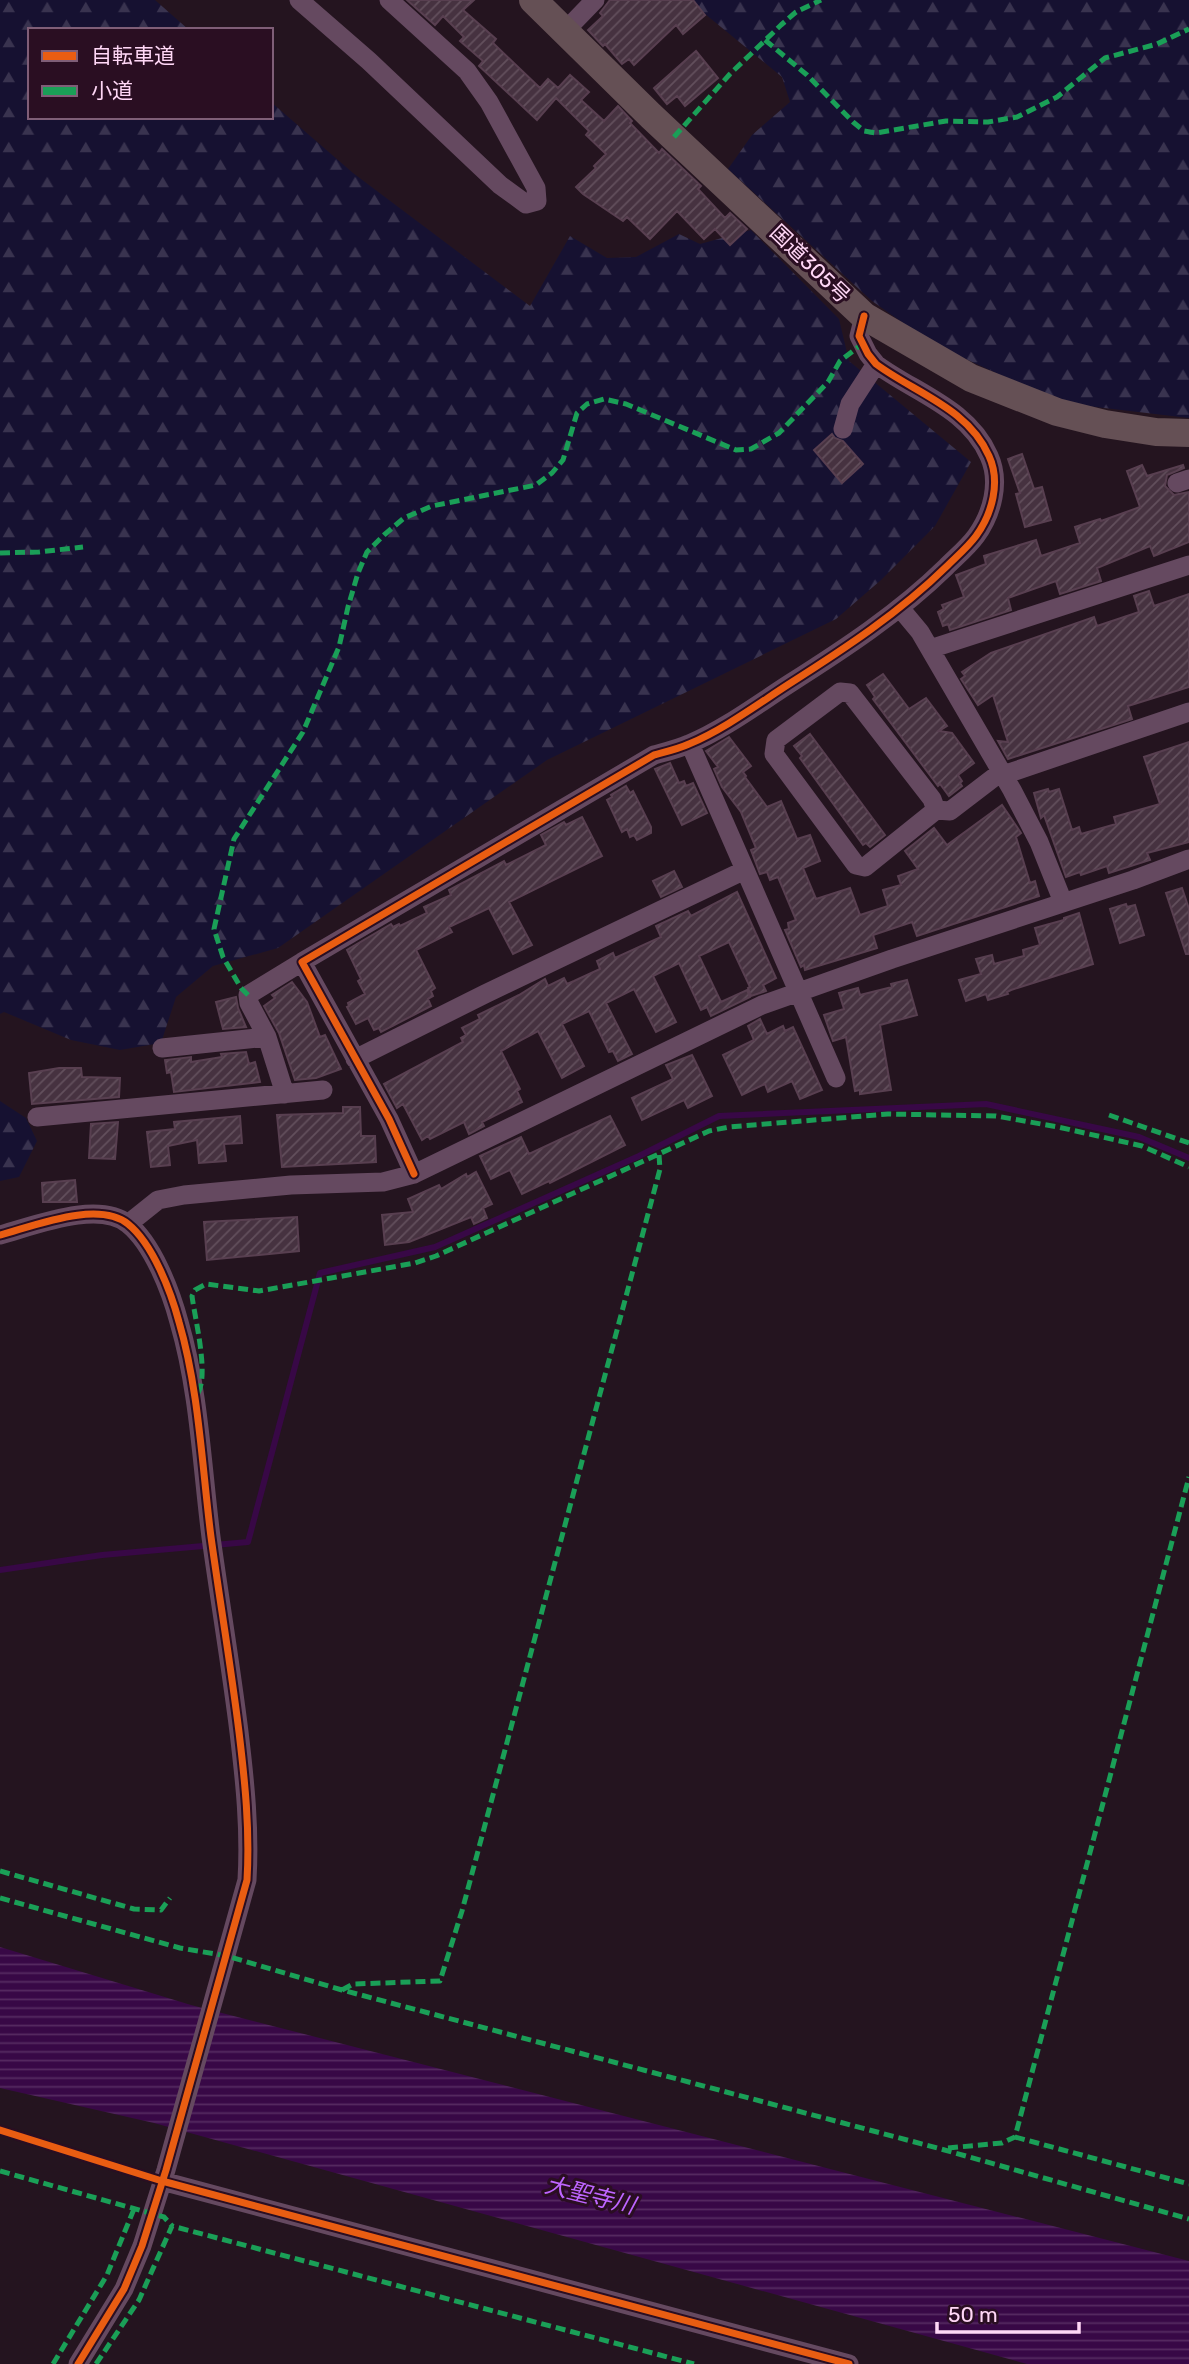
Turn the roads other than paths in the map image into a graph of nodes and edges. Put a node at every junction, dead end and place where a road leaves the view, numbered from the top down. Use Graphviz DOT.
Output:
graph roads {
  1 [pos="299,0"];
  2 [pos="388,0"];
  3 [pos="533,0"];
  4 [pos="595,0"];
  5 [pos="565,31"];
  6 [pos="864,316"];
  7 [pos="876,364"];
  8 [pos="843,429"];
  9 [pos="1189,433"];
  10 [pos="1189,565"];
  11 [pos="900,608"];
  12 [pos="930,649"];
  13 [pos="1189,712"];
  14 [pos="690,744"];
  15 [pos="1002,773"];
  16 [pos="936,810"];
  17 [pos="1189,859"];
  18 [pos="745,870"];
  19 [pos="1063,902"];
  20 [pos="302,962"];
  21 [pos="798,991"];
  22 [pos="267,1037"];
  23 [pos="162,1048"];
  24 [pos="355,1059"];
  25 [pos="836,1078"];
  26 [pos="323,1090"];
  27 [pos="285,1094"];
  28 [pos="37,1116"];
  29 [pos="414,1174"];
  30 [pos="128,1224"];
  31 [pos="0,1235"];
  32 [pos="164,2176"];
  33 [pos="78,2364"];
  34 [pos="849,2364"];
  1 -- 2 [label="street"];
  3 -- 5 [label="highway, 国道305号"];
  4 -- 5 [label="street"];
  5 -- 6 [label="highway, 国道305号"];
  6 -- 7 [label="street"];
  6 -- 9 [label="highway, 国道305号"];
  7 -- 8 [label="street"];
  7 -- 11 [label="street"];
  10 -- 12 [label="street"];
  11 -- 12 [label="street"];
  11 -- 14 [label="street"];
  12 -- 15 [label="street"];
  13 -- 15 [label="street"];
  14 -- 18 [label="street"];
  14 -- 20 [label="street"];
  15 -- 16 [label="street"];
  15 -- 19 [label="street"];
  16 -- 16 [label="street"];
  17 -- 19 [label="street"];
  18 -- 21 [label="street"];
  18 -- 24 [label="street"];
  19 -- 21 [label="street"];
  20 -- 22 [label="street"];
  20 -- 24 [label="street"];
  21 -- 25 [label="street"];
  21 -- 29 [label="street"];
  22 -- 23 [label="street"];
  22 -- 27 [label="street"];
  24 -- 29 [label="street"];
  26 -- 27 [label="street"];
  27 -- 28 [label="street"];
  29 -- 30 [label="street"];
  30 -- 31 [label="street"];
  30 -- 32 [label="street"];
  32 -- 33 [label="street"];
  32 -- 34 [label="street"];
}
